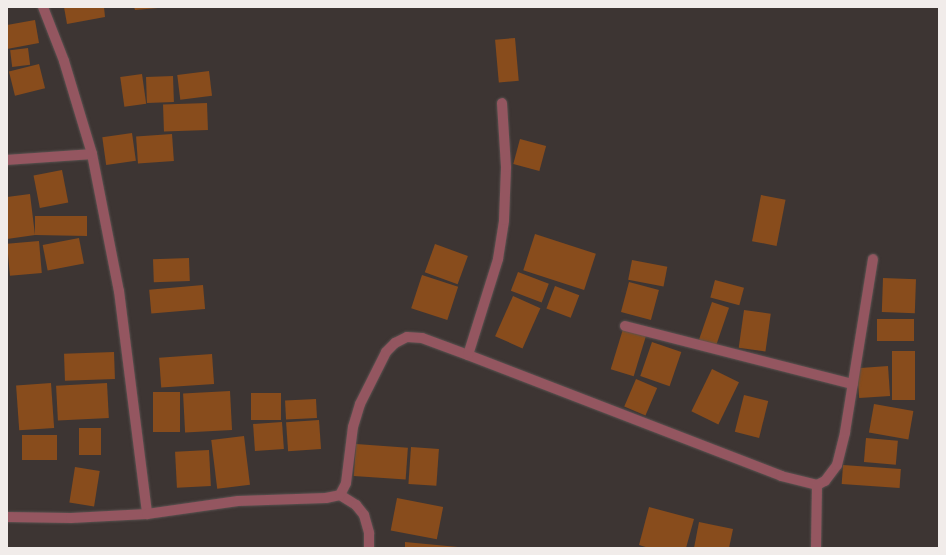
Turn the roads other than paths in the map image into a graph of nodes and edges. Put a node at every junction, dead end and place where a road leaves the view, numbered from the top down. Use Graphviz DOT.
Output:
graph roads {
  1 [pos="43,7"];
  2 [pos="502,104"];
  3 [pos="92,154"];
  4 [pos="7,160"];
  5 [pos="873,259"];
  6 [pos="625,326"];
  7 [pos="468,355"];
  8 [pos="853,384"];
  9 [pos="817,485"];
  10 [pos="340,495"];
  11 [pos="147,514"];
  12 [pos="7,517"];
  13 [pos="369,548"];
  14 [pos="816,548"];
  1 -- 3 [label="street"];
  2 -- 7 [label="street"];
  3 -- 4 [label="street"];
  3 -- 11 [label="street"];
  5 -- 8 [label="street"];
  6 -- 8 [label="street"];
  7 -- 9 [label="street"];
  7 -- 10 [label="street"];
  8 -- 9 [label="street"];
  9 -- 14 [label="street"];
  10 -- 11 [label="street"];
  10 -- 13 [label="street"];
  11 -- 12 [label="street"];
}
